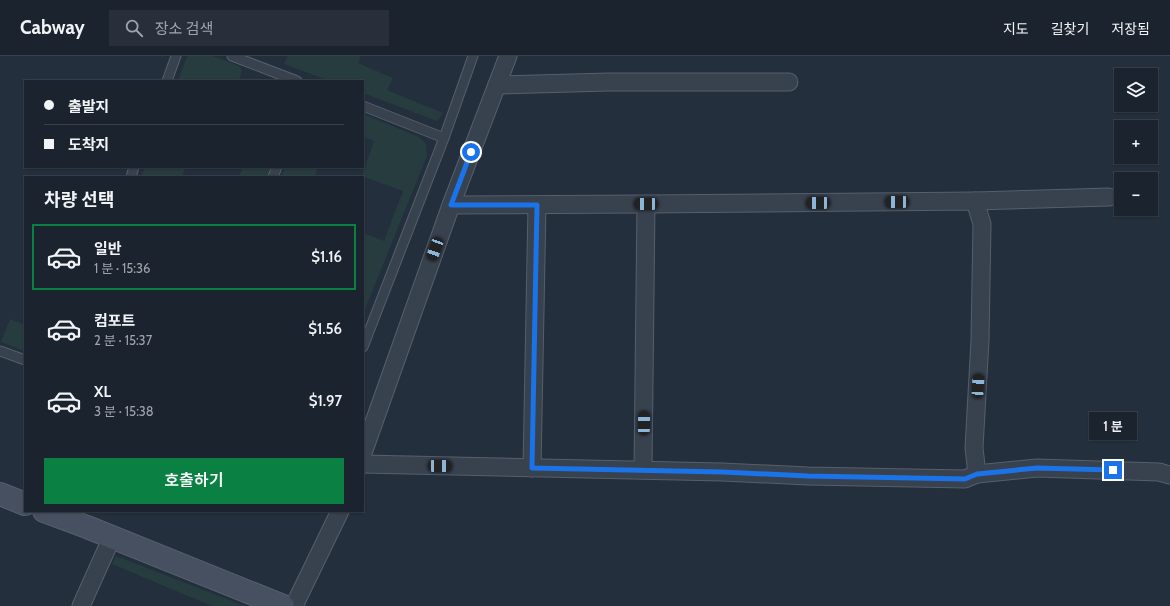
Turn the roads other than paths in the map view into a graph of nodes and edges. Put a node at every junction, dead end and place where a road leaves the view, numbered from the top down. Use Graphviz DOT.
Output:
graph roads {
  1 [pos="176,56"];
  2 [pos="232,56"];
  3 [pos="473,56"];
  4 [pos="508,56"];
  5 [pos="167,80"];
  6 [pos="294,80"];
  7 [pos="789,82"];
  8 [pos="497,85"];
  9 [pos="364,106"];
  10 [pos="444,138"];
  11 [pos="1109,197"];
  12 [pos="975,201"];
  13 [pos="646,204"];
  14 [pos="451,205"];
  15 [pos="537,205"];
  16 [pos="364,344"];
  17 [pos="0,351"];
  18 [pos="24,360"];
  19 [pos="364,450"];
  20 [pos="364,464"];
  21 [pos="532,468"];
  22 [pos="643,470"];
  23 [pos="977,474"];
  24 [pos="1170,475"];
  25 [pos="0,494"];
  26 [pos="24,504"];
  27 [pos="47,512"];
  28 [pos="340,512"];
  29 [pos="112,537"];
  30 [pos="81,606"];
  31 [pos="283,606"];
  32 [pos="294,606"];
  1 -- 5 [label="lane"];
  2 -- 6 [label="lane"];
  3 -- 10 [label="lane"];
  4 -- 8 [label="street"];
  7 -- 8 [label="street"];
  8 -- 14 [label="street"];
  9 -- 10 [label="lane"];
  10 -- 16 [label="lane"];
  11 -- 12 [label="street"];
  12 -- 13 [label="street"];
  12 -- 23 [label="street"];
  13 -- 15 [label="street"];
  13 -- 22 [label="street"];
  14 -- 15 [label="street"];
  14 -- 19 [label="street"];
  15 -- 21 [label="street"];
  17 -- 18 [label="lane"];
  20 -- 21 [label="street"];
  21 -- 22 [label="street"];
  22 -- 23 [label="street"];
  23 -- 24 [label="street"];
  25 -- 26 [label="main road"];
  27 -- 29 [label="main road"];
  28 -- 32 [label="street"];
  29 -- 30 [label="street"];
  29 -- 31 [label="main road"];
}
